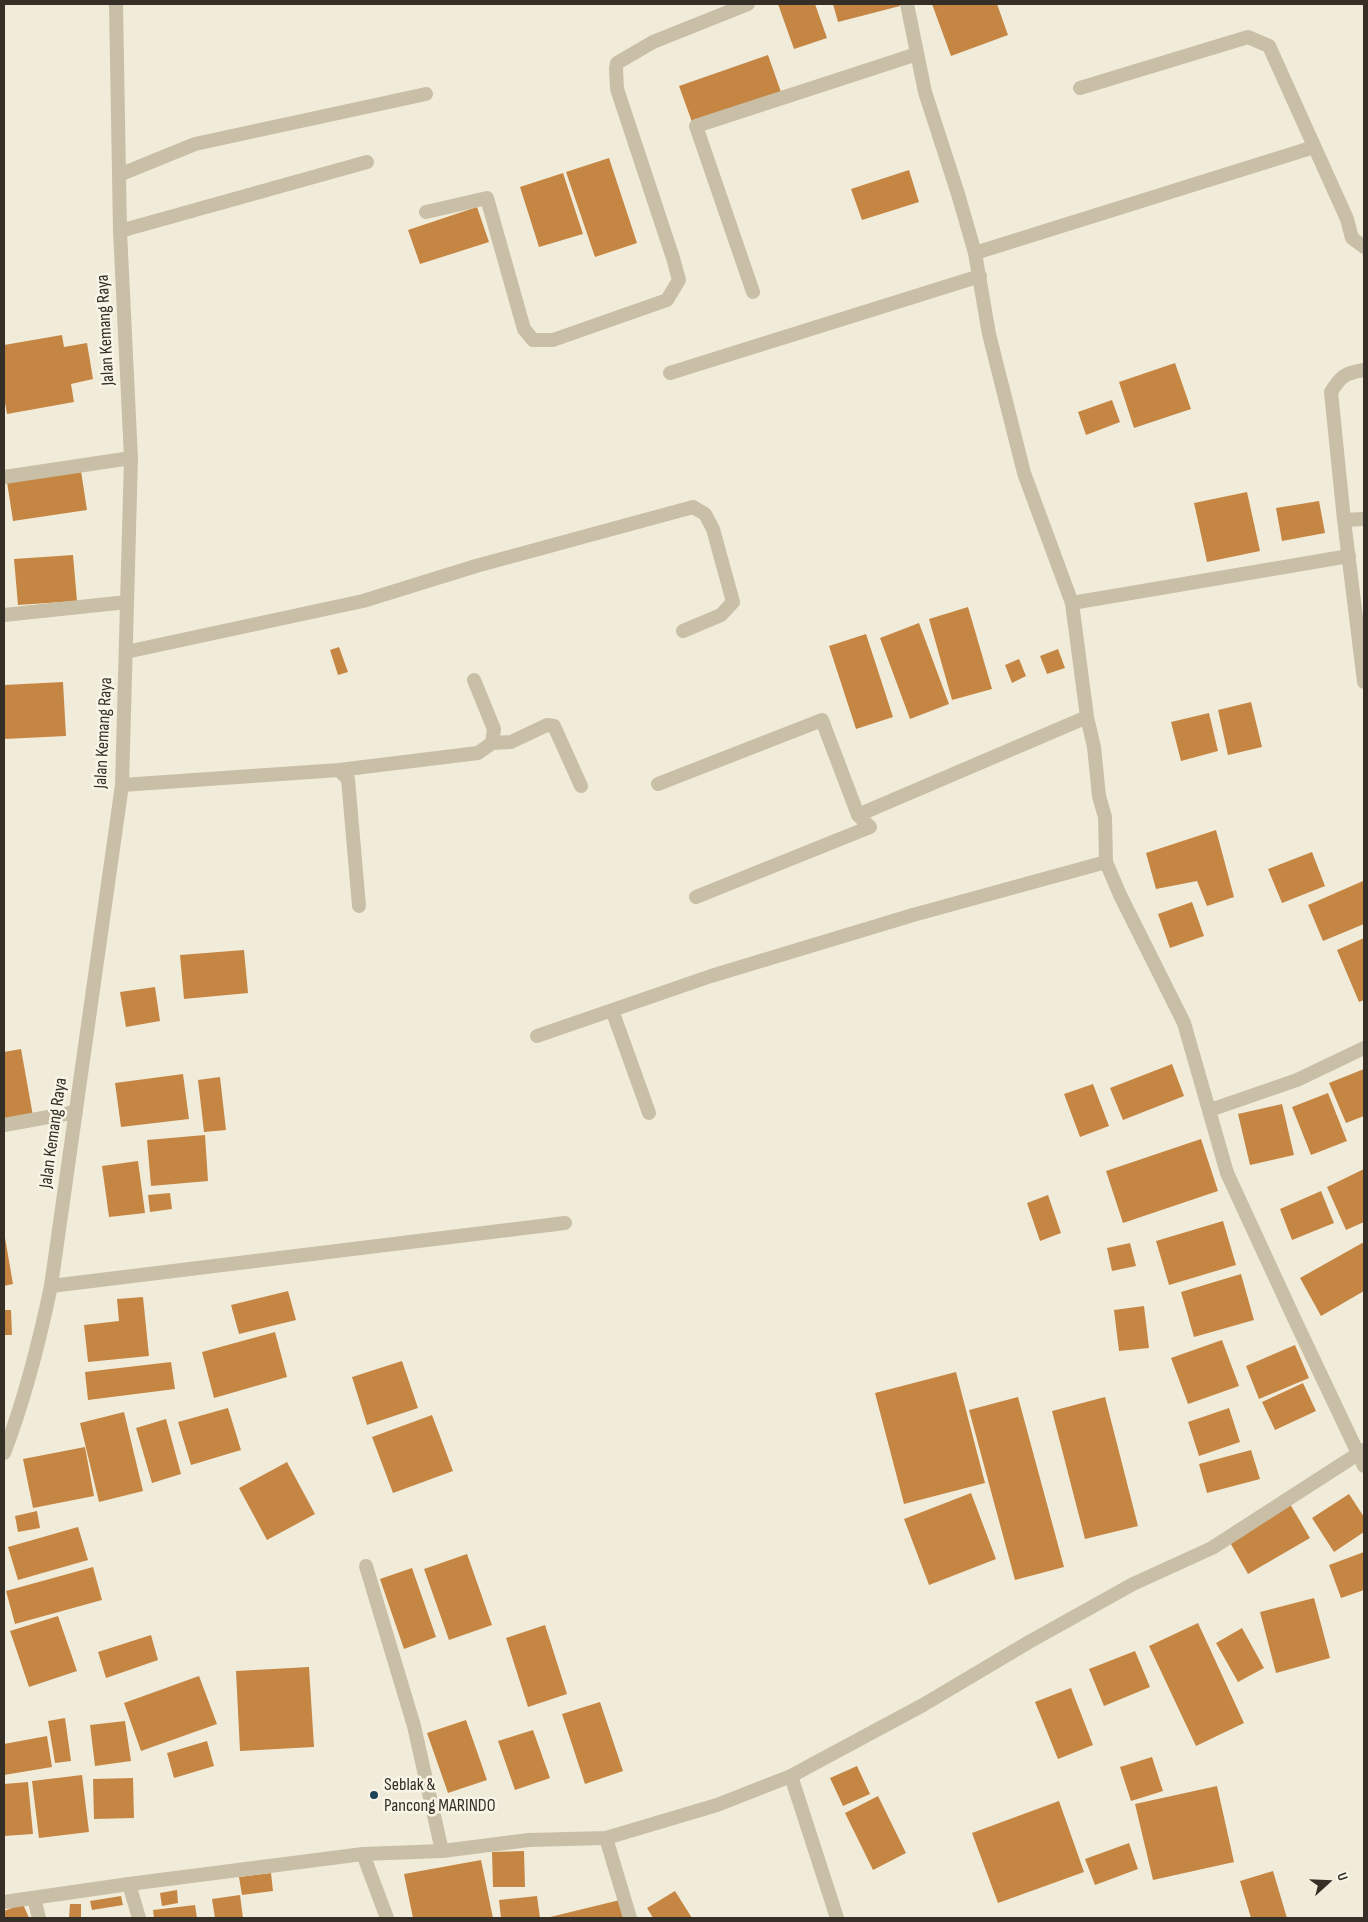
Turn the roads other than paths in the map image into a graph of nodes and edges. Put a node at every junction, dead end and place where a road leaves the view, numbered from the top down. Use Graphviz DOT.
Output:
graph roads {
  1 [pos="116,4"];
  2 [pos="748,4"];
  3 [pos="907,4"];
  4 [pos="917,54"];
  5 [pos="1080,88"];
  6 [pos="426,94"];
  7 [pos="1314,147"];
  8 [pos="367,162"];
  9 [pos="119,175"];
  10 [pos="426,212"];
  11 [pos="120,231"];
  12 [pos="1364,247"];
  13 [pos="975,253"];
  14 [pos="980,276"];
  15 [pos="753,292"];
  16 [pos="1364,370"];
  17 [pos="670,373"];
  18 [pos="131,458"];
  19 [pos="4,477"];
  20 [pos="1364,518"];
  21 [pos="1344,520"];
  22 [pos="1349,556"];
  23 [pos="127,602"];
  24 [pos="1072,603"];
  25 [pos="4,615"];
  26 [pos="683,631"];
  27 [pos="126,652"];
  28 [pos="474,680"];
  29 [pos="1364,682"];
  30 [pos="1087,717"];
  31 [pos="492,743"];
  32 [pos="339,770"];
  33 [pos="658,784"];
  34 [pos="122,785"];
  35 [pos="581,786"];
  36 [pos="858,815"];
  37 [pos="1106,862"];
  38 [pos="696,897"];
  39 [pos="359,906"];
  40 [pos="612,1010"];
  41 [pos="537,1036"];
  42 [pos="1364,1048"];
  43 [pos="1210,1110"];
  44 [pos="76,1112"];
  45 [pos="649,1113"];
  46 [pos="4,1125"];
  47 [pos="565,1223"];
  48 [pos="51,1286"];
  49 [pos="4,1453"];
  50 [pos="1362,1457"];
  51 [pos="366,1566"];
  52 [pos="791,1776"];
  53 [pos="606,1838"];
  54 [pos="442,1852"];
  55 [pos="363,1854"];
  56 [pos="129,1884"];
  57 [pos="34,1898"];
  58 [pos="4,1902"];
  59 [pos="40,1918"];
  60 [pos="139,1918"];
  61 [pos="387,1918"];
  62 [pos="630,1918"];
  63 [pos="837,1918"];
  1 -- 9 [label="street, Jalan Kemang Raya"];
  2 -- 10 [label="street"];
  3 -- 4 [label="street"];
  4 -- 13 [label="street"];
  4 -- 15 [label="street"];
  5 -- 7 [label="street"];
  6 -- 9 [label="street"];
  7 -- 12 [label="street"];
  7 -- 13 [label="street"];
  8 -- 11 [label="street"];
  9 -- 11 [label="street, Jalan Kemang Raya"];
  11 -- 18 [label="street, Jalan Kemang Raya"];
  13 -- 14 [label="street"];
  14 -- 17 [label="street"];
  14 -- 24 [label="street"];
  16 -- 21 [label="street"];
  18 -- 19 [label="street"];
  18 -- 23 [label="street, Jalan Kemang Raya"];
  20 -- 21 [label="street"];
  21 -- 22 [label="street"];
  22 -- 24 [label="street"];
  22 -- 29 [label="street"];
  23 -- 25 [label="street"];
  23 -- 27 [label="street, Jalan Kemang Raya"];
  24 -- 30 [label="street"];
  26 -- 27 [label="street"];
  27 -- 34 [label="street, Jalan Kemang Raya"];
  28 -- 31 [label="street"];
  30 -- 36 [label="street"];
  30 -- 37 [label="street"];
  31 -- 32 [label="street"];
  31 -- 35 [label="street"];
  32 -- 34 [label="street"];
  32 -- 39 [label="street"];
  33 -- 36 [label="street"];
  34 -- 44 [label="street, Jalan Kemang Raya"];
  36 -- 38 [label="street"];
  37 -- 40 [label="street"];
  37 -- 43 [label="street"];
  40 -- 41 [label="street"];
  40 -- 45 [label="street"];
  42 -- 43 [label="street"];
  43 -- 50 [label="street"];
  44 -- 46 [label="street"];
  44 -- 48 [label="street, Jalan Kemang Raya"];
  47 -- 48 [label="street"];
  48 -- 49 [label="street, Jalan Kemang Raya"];
  50 -- 52 [label="street"];
  51 -- 54 [label="street"];
  52 -- 53 [label="street"];
  52 -- 63 [label="street"];
  53 -- 54 [label="street"];
  53 -- 62 [label="street"];
  54 -- 55 [label="street"];
  55 -- 56 [label="street"];
  55 -- 61 [label="street"];
  56 -- 57 [label="street"];
  56 -- 60 [label="street"];
  57 -- 58 [label="street"];
  57 -- 59 [label="street"];
}
